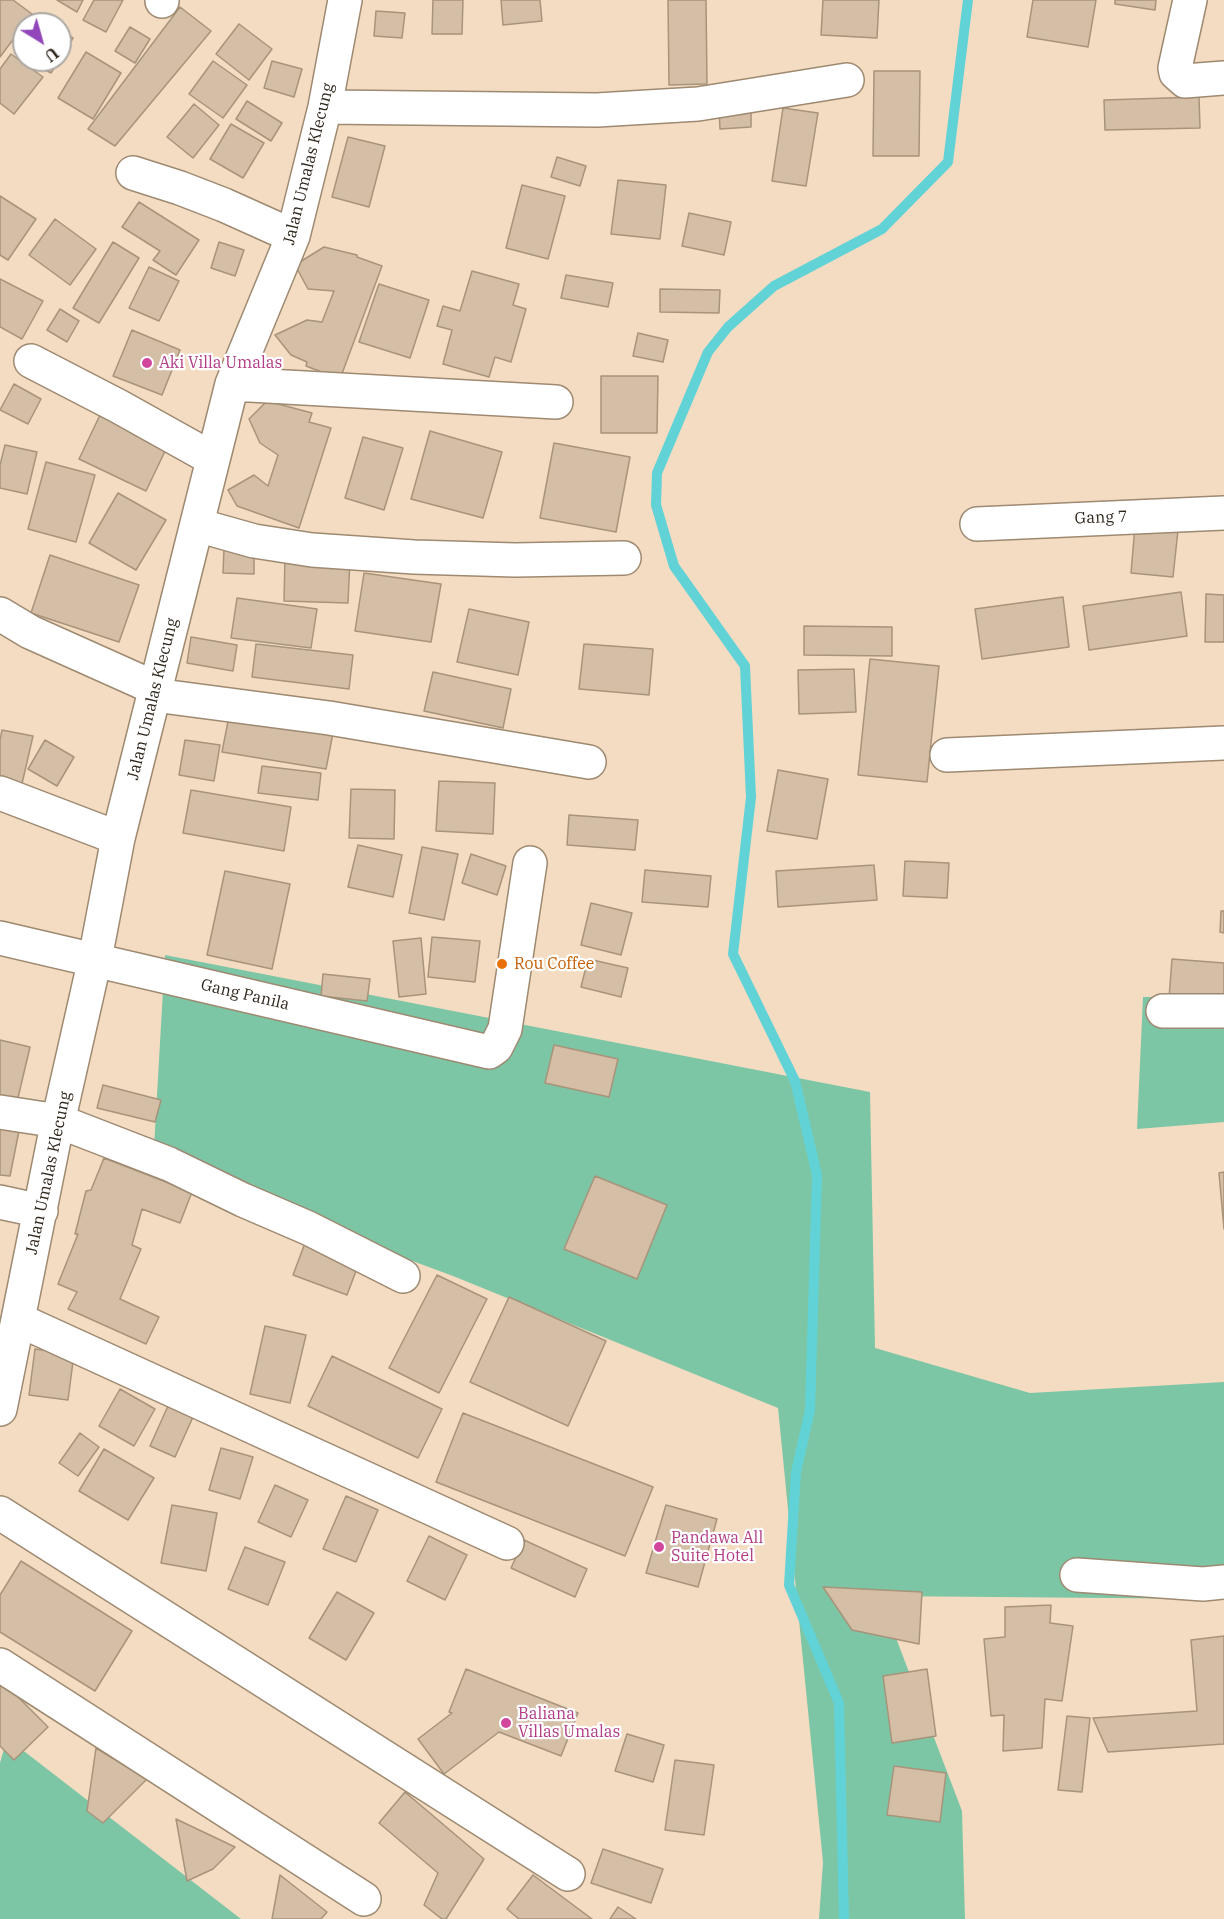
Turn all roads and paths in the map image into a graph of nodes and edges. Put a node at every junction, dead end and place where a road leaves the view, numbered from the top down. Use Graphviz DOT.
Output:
graph roads {
  1 [pos="1190,0"];
  2 [pos="343,1"];
  3 [pos="1224,78"];
  4 [pos="847,80"];
  5 [pos="325,107"];
  6 [pos="133,173"];
  7 [pos="293,236"];
  8 [pos="31,361"];
  9 [pos="232,384"];
  10 [pos="556,402"];
  11 [pos="213,459"];
  12 [pos="1224,513"];
  13 [pos="977,524"];
  14 [pos="197,525"];
  15 [pos="624,558"];
  16 [pos="0,614"];
  17 [pos="155,692"];
  18 [pos="1224,743"];
  19 [pos="946,755"];
  20 [pos="589,762"];
  21 [pos="0,794"];
  22 [pos="118,838"];
  23 [pos="530,863"];
  24 [pos="0,938"];
  25 [pos="95,960"];
  26 [pos="1163,1011"];
  27 [pos="1224,1011"];
  28 [pos="0,1112"];
  29 [pos="58,1121"];
  30 [pos="0,1202"];
  31 [pos="41,1211"];
  32 [pos="403,1276"];
  33 [pos="19,1320"];
  34 [pos="0,1409"];
  35 [pos="0,1513"];
  36 [pos="507,1543"];
  37 [pos="1077,1575"];
  38 [pos="1224,1582"];
  39 [pos="0,1665"];
  40 [pos="568,1874"];
  41 [pos="364,1899"];
  1 -- 3 [label="street"];
  2 -- 5 [label="street, Jalan Umalas Klecung"];
  4 -- 5 [label="street"];
  5 -- 7 [label="street, Jalan Umalas Klecung"];
  6 -- 7 [label="street"];
  7 -- 9 [label="street, Jalan Umalas Klecung"];
  8 -- 11 [label="street"];
  9 -- 10 [label="street"];
  9 -- 11 [label="street, Jalan Umalas Klecung"];
  11 -- 14 [label="street, Jalan Umalas Klecung"];
  12 -- 13 [label="street, Gang 7"];
  14 -- 15 [label="street"];
  14 -- 17 [label="street, Jalan Umalas Klecung"];
  16 -- 17 [label="street"];
  17 -- 20 [label="street"];
  17 -- 22 [label="street, Jalan Umalas Klecung"];
  18 -- 19 [label="street"];
  21 -- 22 [label="street"];
  22 -- 25 [label="street, Jalan Umalas Klecung"];
  23 -- 25 [label="street, Gang Panila"];
  24 -- 25 [label="street, Gang Panila"];
  25 -- 29 [label="street, Jalan Umalas Klecung"];
  26 -- 27 [label="street"];
  28 -- 29 [label="street"];
  29 -- 31 [label="street, Jalan Umalas Klecung"];
  29 -- 32 [label="street"];
  30 -- 31 [label="street"];
  31 -- 33 [label="street, Jalan Umalas Klecung"];
  33 -- 34 [label="street, Jalan Umalas Klecung"];
  33 -- 36 [label="street"];
  35 -- 40 [label="street"];
  37 -- 38 [label="street"];
  39 -- 41 [label="street"];
}
